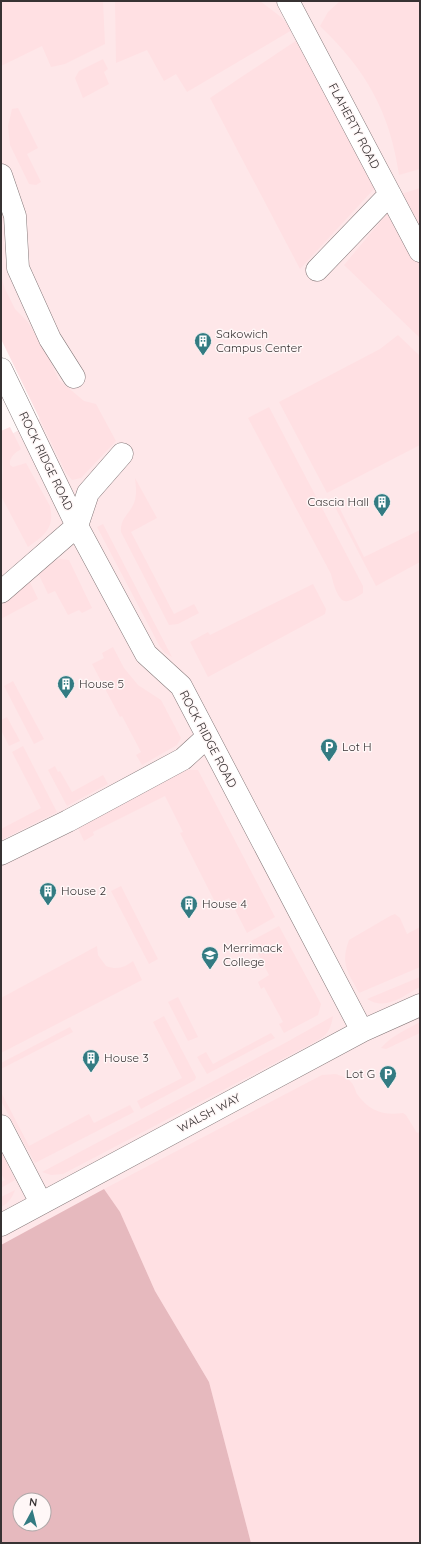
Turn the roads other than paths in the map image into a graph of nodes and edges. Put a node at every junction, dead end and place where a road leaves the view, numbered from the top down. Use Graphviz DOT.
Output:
graph roads {
  1 [pos="288,1"];
  2 [pos="1,175"];
  3 [pos="390,194"];
  4 [pos="420,251"];
  5 [pos="317,270"];
  6 [pos="1,369"];
  7 [pos="74,377"];
  8 [pos="122,454"];
  9 [pos="77,526"];
  10 [pos="1,592"];
  11 [pos="207,737"];
  12 [pos="1,854"];
  13 [pos="420,1005"];
  14 [pos="362,1031"];
  15 [pos="1,1126"];
  16 [pos="41,1203"];
  17 [pos="1,1224"];
  1 -- 3 [label="street, FLAHERTY ROAD"];
  2 -- 7 [label="street"];
  3 -- 4 [label="street, FLAHERTY ROAD"];
  3 -- 5 [label="street"];
  6 -- 9 [label="street, ROCK RIDGE ROAD"];
  8 -- 9 [label="street"];
  9 -- 10 [label="street"];
  9 -- 11 [label="street, ROCK RIDGE ROAD"];
  11 -- 12 [label="street"];
  11 -- 14 [label="street, ROCK RIDGE ROAD"];
  13 -- 14 [label="street, WALSH WAY"];
  14 -- 16 [label="street, WALSH WAY"];
  15 -- 16 [label="street"];
  16 -- 17 [label="street, WALSH WAY"];
}
